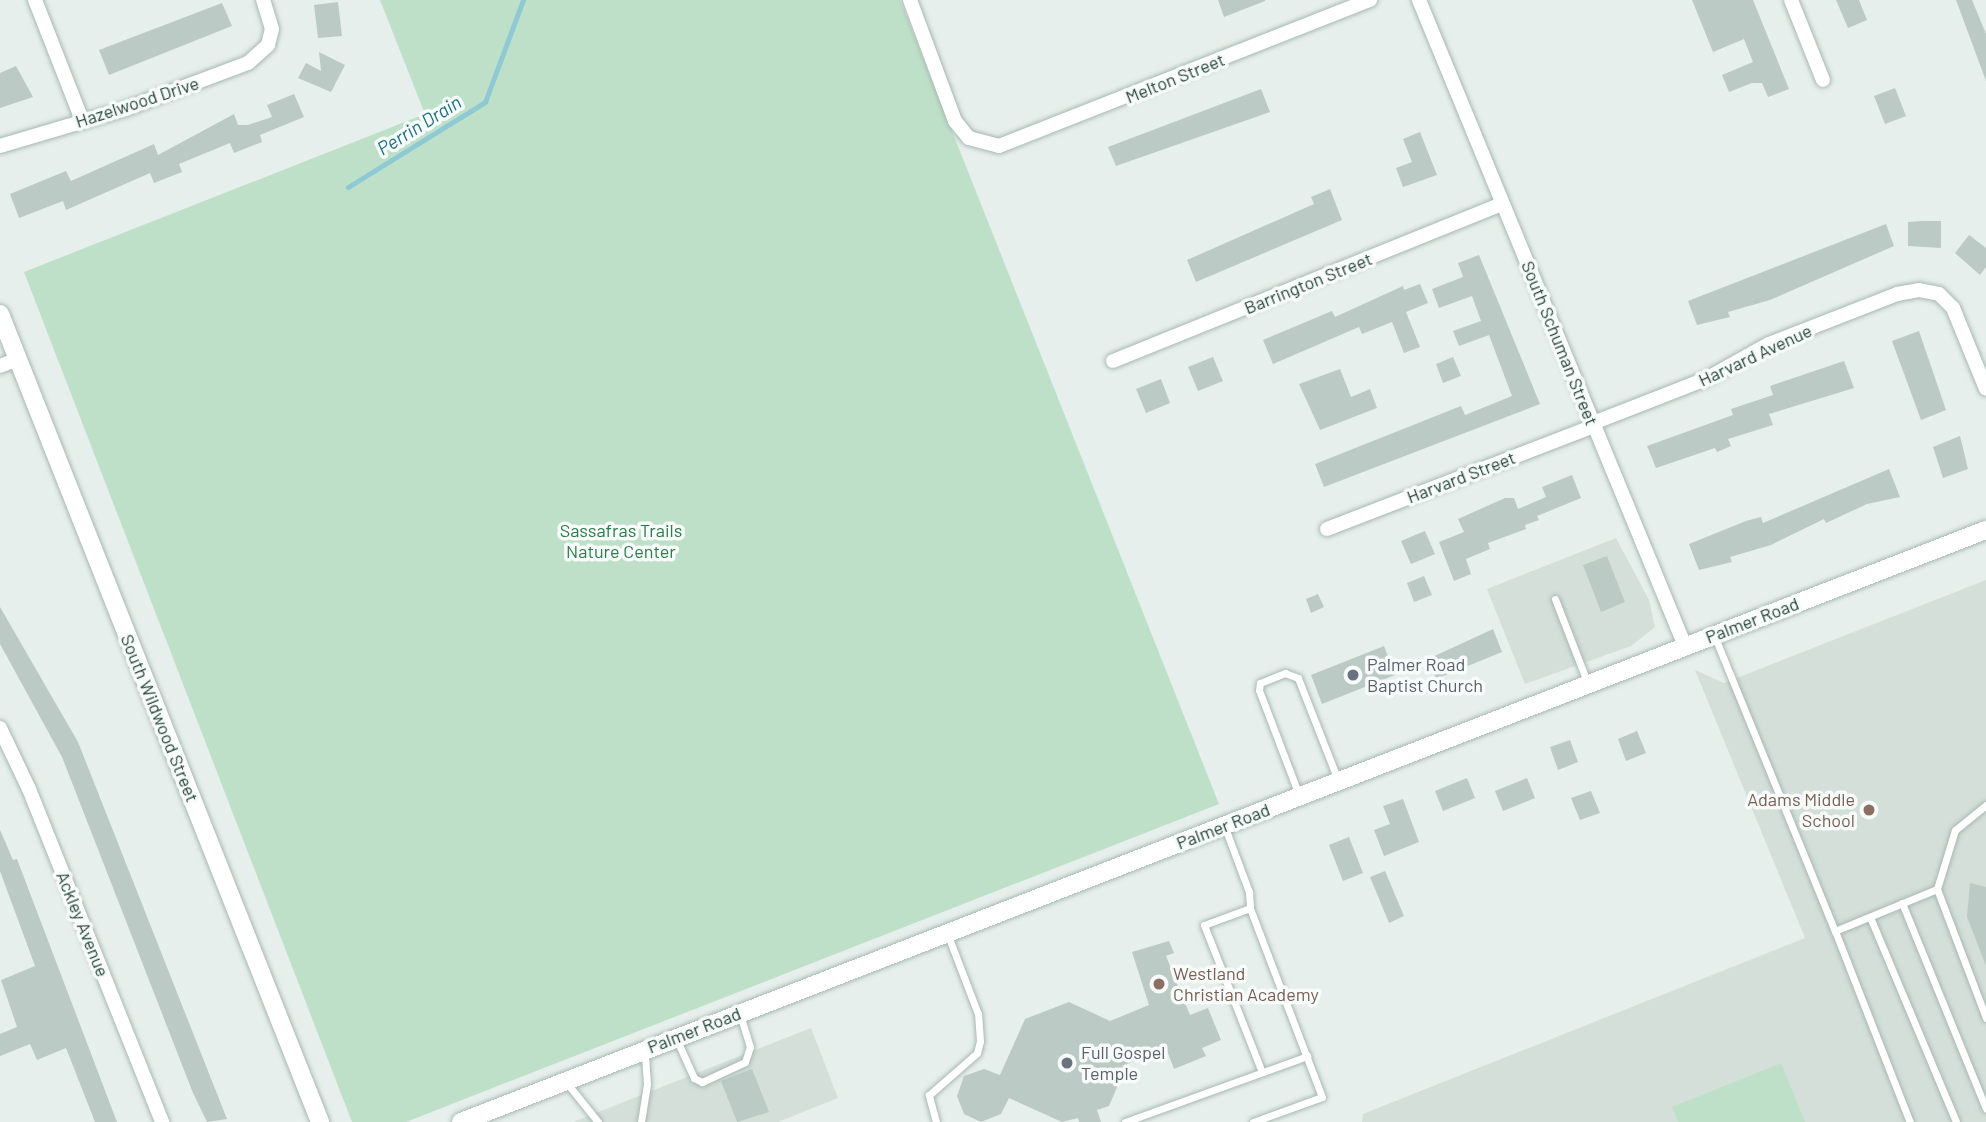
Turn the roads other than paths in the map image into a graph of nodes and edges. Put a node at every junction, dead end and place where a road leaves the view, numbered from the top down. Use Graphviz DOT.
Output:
graph roads {
  1 [pos="36,0"];
  2 [pos="264,0"];
  3 [pos="910,0"];
  4 [pos="1370,0"];
  5 [pos="1419,0"];
  6 [pos="1791,0"];
  7 [pos="1823,80"];
  8 [pos="82,120"];
  9 [pos="0,146"];
  10 [pos="1502,204"];
  11 [pos="0,314"];
  12 [pos="17,359"];
  13 [pos="1113,361"];
  14 [pos="0,366"];
  15 [pos="1986,389"];
  16 [pos="1594,424"];
  17 [pos="1327,529"];
  18 [pos="1986,530"];
  19 [pos="1555,599"];
  20 [pos="1714,635"];
  21 [pos="1685,646"];
  22 [pos="1588,685"];
  23 [pos="0,728"];
  24 [pos="1339,781"];
  25 [pos="1299,796"];
  26 [pos="1986,805"];
  27 [pos="1224,825"];
  28 [pos="1937,889"];
  29 [pos="1902,903"];
  30 [pos="1250,908"];
  31 [pos="1870,917"];
  32 [pos="1835,931"];
  33 [pos="947,933"];
  34 [pos="739,1013"];
  35 [pos="1986,1018"];
  36 [pos="676,1038"];
  37 [pos="645,1050"];
  38 [pos="1307,1056"];
  39 [pos="1262,1072"];
  40 [pos="565,1081"];
  41 [pos="1986,1109"];
  42 [pos="162,1122"];
  43 [pos="320,1122"];
  44 [pos="461,1122"];
  45 [pos="598,1122"];
  46 [pos="641,1122"];
  47 [pos="936,1122"];
  48 [pos="1125,1122"];
  49 [pos="1254,1122"];
  50 [pos="1910,1122"];
  51 [pos="1956,1122"];
  1 -- 8 [label="street"];
  2 -- 8 [label="street, Hazelwood Drive"];
  3 -- 4 [label="street, Melton Street"];
  5 -- 10 [label="street, South Schuman Street"];
  6 -- 7 [label="street"];
  8 -- 9 [label="street, Hazelwood Drive"];
  10 -- 13 [label="street, Barrington Street"];
  10 -- 16 [label="street, South Schuman Street"];
  11 -- 12 [label="street, South Wildwood Street"];
  12 -- 14 [label="street"];
  12 -- 43 [label="street, South Wildwood Street"];
  15 -- 16 [label="street, Harvard Avenue"];
  16 -- 17 [label="street, Harvard Street"];
  16 -- 21 [label="street, South Schuman Street"];
  18 -- 20 [label="street, Palmer Road"];
  19 -- 22 [label="lane"];
  20 -- 21 [label="street, Palmer Road"];
  20 -- 32 [label="lane"];
  21 -- 22 [label="street, Palmer Road"];
  22 -- 24 [label="street, Palmer Road"];
  23 -- 42 [label="street, Ackley Avenue"];
  24 -- 25 [label="street, Palmer Road"];
  24 -- 25 [label="lane"];
  25 -- 27 [label="street, Palmer Road"];
  26 -- 28 [label="lane"];
  27 -- 30 [label="lane"];
  27 -- 33 [label="street, Palmer Road"];
  28 -- 29 [label="lane"];
  28 -- 35 [label="lane"];
  29 -- 31 [label="lane"];
  29 -- 41 [label="lane"];
  30 -- 38 [label="lane"];
  30 -- 39 [label="lane"];
  31 -- 32 [label="lane"];
  31 -- 51 [label="lane"];
  32 -- 50 [label="lane"];
  33 -- 34 [label="street, Palmer Road"];
  33 -- 47 [label="lane"];
  34 -- 36 [label="street, Palmer Road"];
  34 -- 36 [label="lane"];
  36 -- 37 [label="street, Palmer Road"];
  37 -- 40 [label="street, Palmer Road"];
  37 -- 46 [label="lane"];
  38 -- 39 [label="lane"];
  38 -- 49 [label="lane"];
  39 -- 48 [label="lane"];
  40 -- 44 [label="street, Palmer Road"];
  40 -- 45 [label="lane"];
}
